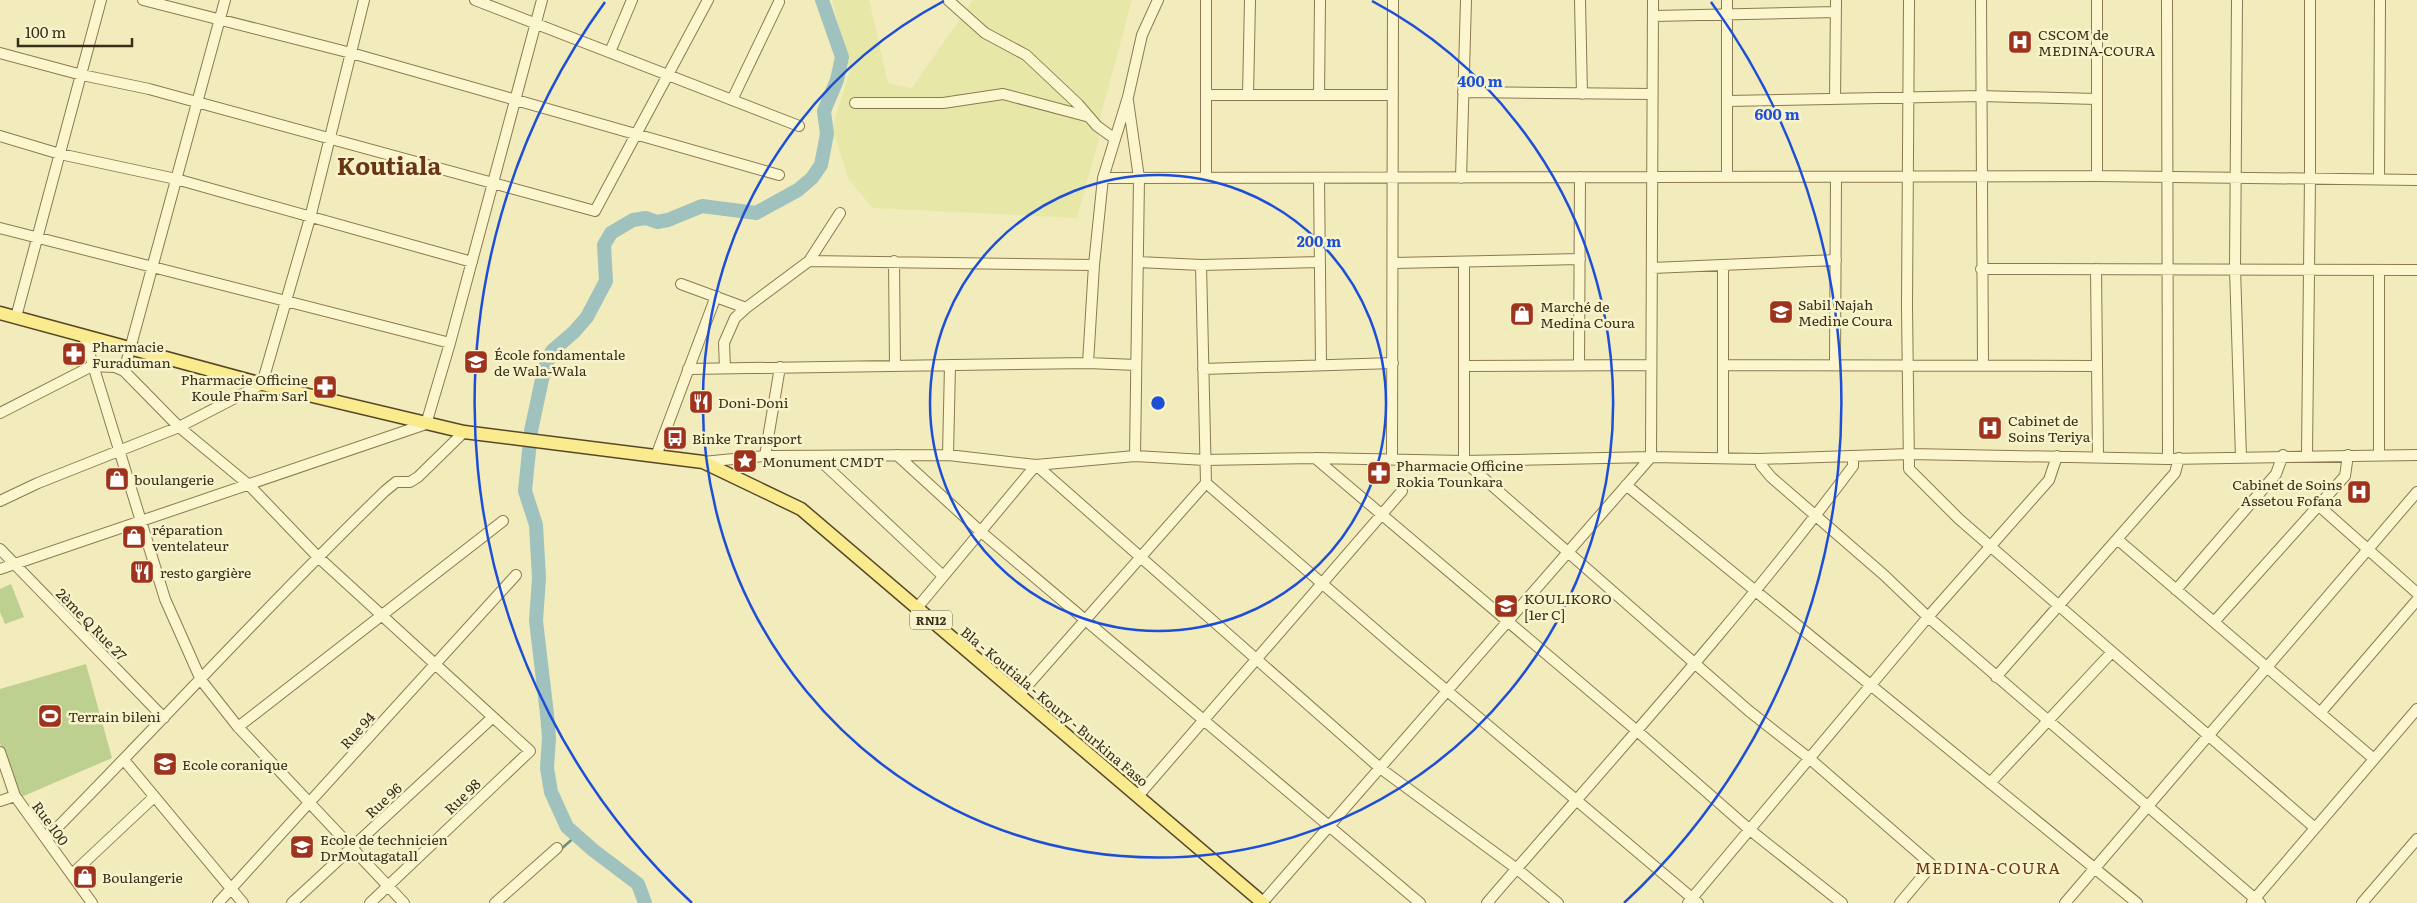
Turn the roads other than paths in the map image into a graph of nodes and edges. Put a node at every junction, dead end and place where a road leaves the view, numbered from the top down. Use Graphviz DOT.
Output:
graph roads {
  1 [pos="101,0"];
  2 [pos="143,0"];
  3 [pos="224,0"];
  4 [pos="364,0"];
  5 [pos="475,0"];
  6 [pos="542,0"];
  7 [pos="632,0"];
  8 [pos="708,0"];
  9 [pos="948,0"];
  10 [pos="1206,0"];
  11 [pos="1250,0"];
  12 [pos="1320,0"];
  13 [pos="1392,0"];
  14 [pos="1466,0"];
  15 [pos="1580,0"];
  16 [pos="1653,0"];
  17 [pos="1727,0"];
  18 [pos="1836,0"];
  19 [pos="1909,0"];
  20 [pos="1981,0"];
  21 [pos="2097,0"];
  22 [pos="2167,0"];
  23 [pos="2237,0"];
  24 [pos="2310,0"];
  25 [pos="2380,0"];
  26 [pos="1156,1"];
  27 [pos="779,2"];
  28 [pos="1836,12"];
  29 [pos="1727,14"];
  30 [pos="1653,16"];
  31 [pos="218,20"];
  32 [pos="536,23"];
  33 [pos="610,52"];
  34 [pos="0,53"];
  35 [pos="351,53"];
  36 [pos="82,75"];
  37 [pos="667,76"];
  38 [pos="1463,92"];
  39 [pos="1206,94"];
  40 [pos="1582,94"];
  41 [pos="1652,94"];
  42 [pos="1248,95"];
  43 [pos="1319,95"];
  44 [pos="1392,95"];
  45 [pos="1981,96"];
  46 [pos="1128,97"];
  47 [pos="1908,97"];
  48 [pos="516,99"];
  49 [pos="1835,99"];
  50 [pos="2096,99"];
  51 [pos="732,100"];
  52 [pos="1727,100"];
  53 [pos="197,102"];
  54 [pos="855,103"];
  55 [pos="1086,116"];
  56 [pos="799,126"];
  57 [pos="636,135"];
  58 [pos="0,136"];
  59 [pos="328,139"];
  60 [pos="1114,139"];
  61 [pos="60,154"];
  62 [pos="779,175"];
  63 [pos="1206,176"];
  64 [pos="1981,176"];
  65 [pos="2097,176"];
  66 [pos="1580,177"];
  67 [pos="1651,177"];
  68 [pos="1727,177"];
  69 [pos="1836,177"];
  70 [pos="1908,177"];
  71 [pos="2166,177"];
  72 [pos="1103,178"];
  73 [pos="1139,178"];
  74 [pos="1319,178"];
  75 [pos="1392,178"];
  76 [pos="1461,178"];
  77 [pos="2236,178"];
  78 [pos="2310,178"];
  79 [pos="176,179"];
  80 [pos="2379,179"];
  81 [pos="2417,180"];
  82 [pos="493,184"];
  83 [pos="840,213"];
  84 [pos="310,218"];
  85 [pos="0,228"];
  86 [pos="38,237"];
  87 [pos="1580,259"];
  88 [pos="1836,260"];
  89 [pos="809,261"];
  90 [pos="894,261"];
  91 [pos="472,262"];
  92 [pos="1138,262"];
  93 [pos="1320,262"];
  94 [pos="1464,262"];
  95 [pos="1392,263"];
  96 [pos="1094,264"];
  97 [pos="1202,265"];
  98 [pos="1723,266"];
  99 [pos="152,267"];
  100 [pos="1652,268"];
  101 [pos="1981,269"];
  102 [pos="2096,269"];
  103 [pos="2166,269"];
  104 [pos="2235,269"];
  105 [pos="2309,269"];
  106 [pos="2379,270"];
  107 [pos="2417,270"];
  108 [pos="681,284"];
  109 [pos="716,296"];
  110 [pos="286,301"];
  111 [pos="746,308"];
  112 [pos="6,316"];
  113 [pos="84,336"];
  114 [pos="450,343"];
  115 [pos="131,350"];
  116 [pos="1088,363"];
  117 [pos="1392,363"];
  118 [pos="1321,364"];
  119 [pos="1835,364"];
  120 [pos="950,365"];
  121 [pos="1136,365"];
  122 [pos="1579,365"];
  123 [pos="1651,365"];
  124 [pos="1723,365"];
  125 [pos="1909,365"];
  126 [pos="92,366"];
  127 [pos="895,366"];
  128 [pos="1464,366"];
  129 [pos="1983,366"];
  130 [pos="2097,366"];
  131 [pos="725,368"];
  132 [pos="780,368"];
  133 [pos="688,369"];
  134 [pos="1203,369"];
  135 [pos="124,371"];
  136 [pos="262,384"];
  137 [pos="0,413"];
  138 [pos="426,424"];
  139 [pos="179,427"];
  140 [pos="464,432"];
  141 [pos="119,450"];
  142 [pos="1910,454"];
  143 [pos="948,455"];
  144 [pos="2307,455"];
  145 [pos="2348,455"];
  146 [pos="2379,455"];
  147 [pos="2417,455"];
  148 [pos="656,456"];
  149 [pos="765,456"];
  150 [pos="826,456"];
  151 [pos="897,456"];
  152 [pos="1134,456"];
  153 [pos="1651,456"];
  154 [pos="1853,456"];
  155 [pos="2058,456"];
  156 [pos="2283,456"];
  157 [pos="1723,457"];
  158 [pos="2098,457"];
  159 [pos="2241,457"];
  160 [pos="1315,458"];
  161 [pos="2179,458"];
  162 [pos="1392,459"];
  163 [pos="1760,459"];
  164 [pos="2168,459"];
  165 [pos="1205,460"];
  166 [pos="1464,461"];
  167 [pos="704,462"];
  168 [pos="1036,465"];
  169 [pos="1206,482"];
  170 [pos="249,485"];
  171 [pos="1626,485"];
  172 [pos="1402,491"];
  173 [pos="2417,492"];
  174 [pos="0,501"];
  175 [pos="2318,505"];
  176 [pos="1382,514"];
  177 [pos="1816,516"];
  178 [pos="140,522"];
  179 [pos="503,522"];
  180 [pos="980,531"];
  181 [pos="2117,539"];
  182 [pos="1991,547"];
  183 [pos="0,549"];
  184 [pos="2368,549"];
  185 [pos="1568,551"];
  186 [pos="317,556"];
  187 [pos="1141,557"];
  188 [pos="15,564"];
  189 [pos="0,569"];
  190 [pos="516,575"];
  191 [pos="943,576"];
  192 [pos="1322,583"];
  193 [pos="1755,590"];
  194 [pos="2176,590"];
  195 [pos="2417,593"];
  196 [pos="2417,600"];
  197 [pos="2058,606"];
  198 [pos="917,608"];
  199 [pos="382,615"];
  200 [pos="1928,617"];
  201 [pos="1086,620"];
  202 [pos="1507,621"];
  203 [pos="2214,622"];
  204 [pos="2112,652"];
  205 [pos="1257,659"];
  206 [pos="1694,663"];
  207 [pos="435,664"];
  208 [pos="2267,668"];
  209 [pos="1996,677"];
  210 [pos="201,680"];
  211 [pos="1871,686"];
  212 [pos="1447,690"];
  213 [pos="1020,694"];
  214 [pos="2417,709"];
  215 [pos="2320,713"];
  216 [pos="493,717"];
  217 [pos="164,718"];
  218 [pos="1204,720"];
  219 [pos="2047,720"];
  220 [pos="238,727"];
  221 [pos="1636,730"];
  222 [pos="2208,736"];
  223 [pos="0,752"];
  224 [pos="1810,759"];
  225 [pos="2374,759"];
  226 [pos="124,760"];
  227 [pos="1380,768"];
  228 [pos="1990,783"];
  229 [pos="15,796"];
  230 [pos="154,796"];
  231 [pos="1138,796"];
  232 [pos="1576,800"];
  233 [pos="0,801"];
  234 [pos="310,803"];
  235 [pos="2148,804"];
  236 [pos="1329,826"];
  237 [pos="2315,828"];
  238 [pos="1750,830"];
  239 [pos="46,838"];
  240 [pos="2417,839"];
  241 [pos="352,848"];
  242 [pos="557,848"];
  243 [pos="1516,869"];
  244 [pos="2095,869"];
  245 [pos="72,874"];
  246 [pos="388,886"];
  247 [pos="231,889"];
  248 [pos="88,901"];
  249 [pos="1693,901"];
  250 [pos="2255,902"];
  251 [pos="218,903"];
  252 [pos="243,903"];
  253 [pos="292,903"];
  254 [pos="370,903"];
  255 [pos="404,903"];
  256 [pos="495,903"];
  257 [pos="1263,903"];
  258 [pos="1420,903"];
  259 [pos="1487,903"];
  260 [pos="1558,903"];
  261 [pos="1842,903"];
  262 [pos="1900,903"];
  263 [pos="2066,903"];
  264 [pos="2136,903"];
  265 [pos="2362,903"];
  1 -- 36 [label="street"];
  2 -- 31 [label="street"];
  3 -- 31 [label="street"];
  4 -- 35 [label="street"];
  5 -- 32 [label="street"];
  6 -- 32 [label="street"];
  7 -- 33 [label="street"];
  8 -- 37 [label="street"];
  9 -- 55 [label="street"];
  10 -- 39 [label="street"];
  11 -- 42 [label="street"];
  12 -- 43 [label="street"];
  13 -- 44 [label="street"];
  14 -- 38 [label="street"];
  15 -- 40 [label="street"];
  16 -- 30 [label="street"];
  17 -- 29 [label="street"];
  18 -- 28 [label="street"];
  19 -- 47 [label="street"];
  20 -- 45 [label="street"];
  21 -- 50 [label="street"];
  22 -- 71 [label="street"];
  23 -- 77 [label="street"];
  24 -- 78 [label="street"];
  25 -- 80 [label="street"];
  26 -- 46 [label="street"];
  27 -- 51 [label="street"];
  28 -- 29 [label="street"];
  28 -- 49 [label="street"];
  29 -- 30 [label="street"];
  29 -- 52 [label="street"];
  30 -- 41 [label="street"];
  31 -- 35 [label="street"];
  31 -- 53 [label="street"];
  32 -- 33 [label="street"];
  32 -- 48 [label="street"];
  33 -- 37 [label="street"];
  34 -- 36 [label="street"];
  35 -- 48 [label="street"];
  35 -- 59 [label="street"];
  36 -- 53 [label="street"];
  36 -- 61 [label="street"];
  37 -- 51 [label="street"];
  37 -- 57 [label="street"];
  38 -- 40 [label="street"];
  38 -- 76 [label="street"];
  39 -- 42 [label="street"];
  39 -- 63 [label="street"];
  40 -- 41 [label="street"];
  41 -- 67 [label="street"];
  42 -- 43 [label="street"];
  43 -- 44 [label="street"];
  44 -- 75 [label="street"];
  45 -- 47 [label="street"];
  45 -- 50 [label="street"];
  45 -- 64 [label="street"];
  46 -- 60 [label="street"];
  46 -- 73 [label="street"];
  47 -- 49 [label="street"];
  47 -- 70 [label="street"];
  48 -- 57 [label="street"];
  48 -- 82 [label="street"];
  49 -- 52 [label="street"];
  50 -- 65 [label="street"];
  51 -- 56 [label="street"];
  52 -- 68 [label="street"];
  53 -- 59 [label="street"];
  53 -- 79 [label="street"];
  54 -- 55 [label="street"];
  55 -- 60 [label="street"];
  57 -- 62 [label="street"];
  57 -- 82 [label="street"];
  58 -- 61 [label="street"];
  59 -- 82 [label="street"];
  59 -- 84 [label="street"];
  60 -- 72 [label="street"];
  61 -- 79 [label="street"];
  61 -- 86 [label="street"];
  63 -- 73 [label="street"];
  63 -- 74 [label="street"];
  64 -- 65 [label="street"];
  64 -- 70 [label="street"];
  64 -- 101 [label="street"];
  65 -- 71 [label="street"];
  66 -- 67 [label="street"];
  66 -- 76 [label="street"];
  66 -- 87 [label="street"];
  67 -- 68 [label="street"];
  67 -- 100 [label="street"];
  68 -- 69 [label="street"];
  69 -- 70 [label="street"];
  69 -- 88 [label="street"];
  70 -- 125 [label="street"];
  71 -- 77 [label="street"];
  71 -- 103 [label="street"];
  72 -- 73 [label="street"];
  72 -- 96 [label="street"];
  73 -- 92 [label="street"];
  74 -- 75 [label="street"];
  74 -- 93 [label="street"];
  75 -- 76 [label="street"];
  75 -- 95 [label="street"];
  77 -- 78 [label="street"];
  77 -- 104 [label="street"];
  78 -- 80 [label="street"];
  78 -- 105 [label="street"];
  79 -- 84 [label="street"];
  79 -- 99 [label="street"];
  80 -- 81 [label="street"];
  82 -- 91 [label="street"];
  83 -- 89 [label="street"];
  84 -- 91 [label="street"];
  84 -- 110 [label="street"];
  85 -- 86 [label="street"];
  86 -- 99 [label="street"];
  86 -- 112 [label="street"];
  87 -- 94 [label="street"];
  87 -- 122 [label="street"];
  88 -- 98 [label="street"];
  88 -- 119 [label="street"];
  89 -- 90 [label="street"];
  89 -- 111 [label="street"];
  90 -- 96 [label="street"];
  90 -- 127 [label="street"];
  91 -- 114 [label="street"];
  92 -- 97 [label="street"];
  92 -- 121 [label="street"];
  93 -- 97 [label="street"];
  93 -- 118 [label="street"];
  94 -- 95 [label="street"];
  94 -- 128 [label="street"];
  95 -- 117 [label="street"];
  96 -- 116 [label="street"];
  97 -- 134 [label="street"];
  98 -- 100 [label="street"];
  98 -- 124 [label="street"];
  99 -- 110 [label="street"];
  99 -- 115 [label="street"];
  100 -- 123 [label="street"];
  101 -- 102 [label="street"];
  101 -- 129 [label="street"];
  102 -- 103 [label="street"];
  102 -- 130 [label="street"];
  103 -- 104 [label="street"];
  103 -- 164 [label="street"];
  104 -- 105 [label="street"];
  104 -- 159 [label="street"];
  105 -- 106 [label="street"];
  105 -- 144 [label="street"];
  106 -- 107 [label="street"];
  106 -- 146 [label="street"];
  108 -- 109 [label="street"];
  109 -- 111 [label="street"];
  109 -- 133 [label="street"];
  110 -- 114 [label="street"];
  110 -- 136 [label="street"];
  111 -- 131 [label="street"];
  112 -- 113 [label="main road, RN12"];
  113 -- 115 [label="main road, RN12"];
  113 -- 126 [label="street"];
  114 -- 138 [label="street"];
  115 -- 135 [label="street"];
  115 -- 136 [label="main road, RN12"];
  116 -- 120 [label="street"];
  116 -- 121 [label="street"];
  117 -- 118 [label="street"];
  117 -- 162 [label="street"];
  118 -- 134 [label="street"];
  119 -- 124 [label="street"];
  119 -- 125 [label="street"];
  120 -- 127 [label="street"];
  120 -- 143 [label="street"];
  121 -- 152 [label="street"];
  122 -- 123 [label="street"];
  122 -- 128 [label="street"];
  123 -- 153 [label="street"];
  124 -- 157 [label="street"];
  125 -- 129 [label="street"];
  125 -- 142 [label="street"];
  126 -- 135 [label="street"];
  126 -- 137 [label="street"];
  126 -- 141 [label="street"];
  127 -- 132 [label="street"];
  128 -- 166 [label="street"];
  129 -- 130 [label="street"];
  130 -- 158 [label="street"];
  131 -- 132 [label="street"];
  131 -- 133 [label="street"];
  132 -- 149 [label="street"];
  133 -- 148 [label="street"];
  134 -- 165 [label="street"];
  135 -- 139 [label="street"];
  136 -- 138 [label="main road, RN12"];
  136 -- 139 [label="street"];
  138 -- 140 [label="main road, RN12"];
  138 -- 170 [label="street"];
  139 -- 141 [label="street"];
  139 -- 170 [label="street"];
  140 -- 148 [label="main road, Bla - Koutiala - Koury - Burkina Faso / RN12"];
  140 -- 186 [label="street"];
  141 -- 174 [label="street"];
  141 -- 178 [label="street"];
  142 -- 154 [label="street"];
  142 -- 155 [label="street"];
  142 -- 182 [label="street"];
  143 -- 151 [label="street"];
  143 -- 168 [label="street"];
  144 -- 145 [label="street"];
  144 -- 156 [label="street"];
  145 -- 146 [label="street"];
  145 -- 175 [label="street"];
  146 -- 147 [label="street"];
  148 -- 167 [label="main road, Bla - Koutiala - Koury - Burkina Faso / RN12"];
  149 -- 150 [label="street"];
  149 -- 167 [label="street"];
  150 -- 151 [label="street"];
  150 -- 191 [label="street"];
  151 -- 180 [label="street"];
  152 -- 165 [label="street"];
  152 -- 168 [label="street"];
  153 -- 157 [label="street"];
  153 -- 166 [label="street"];
  153 -- 171 [label="street"];
  154 -- 163 [label="street"];
  154 -- 177 [label="street"];
  155 -- 158 [label="street"];
  155 -- 182 [label="street"];
  156 -- 159 [label="street"];
  156 -- 194 [label="street"];
  157 -- 163 [label="street"];
  158 -- 164 [label="street"];
  159 -- 161 [label="street"];
  160 -- 162 [label="street"];
  160 -- 165 [label="street"];
  160 -- 176 [label="street"];
  161 -- 164 [label="street"];
  161 -- 181 [label="street"];
  162 -- 166 [label="street"];
  163 -- 177 [label="street"];
  165 -- 169 [label="street"];
  166 -- 185 [label="street"];
  167 -- 198 [label="main road, Bla - Koutiala - Koury - Burkina Faso / RN12"];
  168 -- 180 [label="street"];
  168 -- 187 [label="street"];
  169 -- 187 [label="street"];
  169 -- 192 [label="street"];
  170 -- 178 [label="street"];
  170 -- 186 [label="street"];
  171 -- 185 [label="street"];
  171 -- 193 [label="street"];
  172 -- 176 [label="street"];
  173 -- 184 [label="street"];
  175 -- 184 [label="street"];
  175 -- 203 [label="street"];
  176 -- 192 [label="street"];
  176 -- 202 [label="street"];
  177 -- 193 [label="street"];
  177 -- 200 [label="street"];
  178 -- 188 [label="street"];
  178 -- 210 [label="street"];
  179 -- 199 [label="street"];
  180 -- 191 [label="street"];
  180 -- 201 [label="street"];
  181 -- 194 [label="street"];
  181 -- 197 [label="street"];
  182 -- 197 [label="street"];
  182 -- 200 [label="street"];
  183 -- 188 [label="street, 2ème Q Rue 27"];
  184 -- 195 [label="street"];
  184 -- 208 [label="street"];
  185 -- 202 [label="street"];
  185 -- 206 [label="street"];
  186 -- 199 [label="street"];
  186 -- 210 [label="street"];
  187 -- 201 [label="street"];
  187 -- 205 [label="street"];
  188 -- 189 [label="street"];
  188 -- 217 [label="street, 2ème Q Rue 27"];
  190 -- 207 [label="street, Rue 94"];
  191 -- 198 [label="street"];
  192 -- 205 [label="street"];
  192 -- 212 [label="street"];
  193 -- 206 [label="street"];
  193 -- 211 [label="street"];
  194 -- 203 [label="street"];
  196 -- 215 [label="street"];
  197 -- 204 [label="street"];
  197 -- 209 [label="street"];
  198 -- 213 [label="main road, Bla - Koutiala - Koury - Burkina Faso / RN12"];
  199 -- 207 [label="street"];
  199 -- 220 [label="street"];
  200 -- 209 [label="street"];
  200 -- 211 [label="street"];
  201 -- 213 [label="street"];
  201 -- 218 [label="street"];
  202 -- 212 [label="street"];
  202 -- 221 [label="street"];
  203 -- 208 [label="street"];
  204 -- 219 [label="street"];
  204 -- 222 [label="street"];
  205 -- 218 [label="street"];
  205 -- 227 [label="street"];
  206 -- 221 [label="street"];
  206 -- 224 [label="street"];
  207 -- 216 [label="street"];
  207 -- 234 [label="street, Rue 94"];
  208 -- 215 [label="street"];
  208 -- 222 [label="street"];
  209 -- 219 [label="street"];
  210 -- 217 [label="street"];
  210 -- 220 [label="street"];
  211 -- 224 [label="street"];
  211 -- 228 [label="street"];
  212 -- 227 [label="street"];
  212 -- 232 [label="street"];
  213 -- 231 [label="main road, Bla - Koutiala - Koury - Burkina Faso / RN12"];
  214 -- 225 [label="street"];
  215 -- 225 [label="street"];
  216 -- 241 [label="street, Rue 96"];
  216 -- 246 [label="street, Rue 98"];
  217 -- 226 [label="street"];
  218 -- 231 [label="street"];
  218 -- 236 [label="street"];
  219 -- 228 [label="street"];
  219 -- 235 [label="street"];
  220 -- 234 [label="street"];
  221 -- 232 [label="street"];
  221 -- 238 [label="street"];
  222 -- 235 [label="street"];
  222 -- 237 [label="street"];
  223 -- 229 [label="street, Rue 100"];
  224 -- 238 [label="street"];
  224 -- 262 [label="street"];
  225 -- 237 [label="street"];
  226 -- 230 [label="street"];
  226 -- 239 [label="street"];
  227 -- 236 [label="street"];
  227 -- 243 [label="street"];
  228 -- 244 [label="street"];
  229 -- 233 [label="street"];
  229 -- 239 [label="street, Rue 100"];
  230 -- 245 [label="street"];
  230 -- 247 [label="street"];
  231 -- 257 [label="main road, Bla - Koutiala - Koury - Burkina Faso / RN12"];
  232 -- 243 [label="street"];
  232 -- 249 [label="street"];
  234 -- 241 [label="street"];
  234 -- 247 [label="street, Rue 94"];
  235 -- 244 [label="street"];
  235 -- 250 [label="street"];
  236 -- 257 [label="street"];
  236 -- 258 [label="street"];
  237 -- 250 [label="street"];
  238 -- 249 [label="street"];
  238 -- 261 [label="street"];
  239 -- 245 [label="street, Rue 100"];
  240 -- 265 [label="street"];
  241 -- 246 [label="street"];
  241 -- 253 [label="street, Rue 96"];
  242 -- 256 [label="street"];
  243 -- 259 [label="street"];
  243 -- 260 [label="street"];
  244 -- 263 [label="street"];
  244 -- 264 [label="street"];
  245 -- 248 [label="street, Rue 100"];
  246 -- 254 [label="street, Rue 98"];
  246 -- 255 [label="street"];
  247 -- 251 [label="street, Rue 94"];
  247 -- 252 [label="street"];
}
